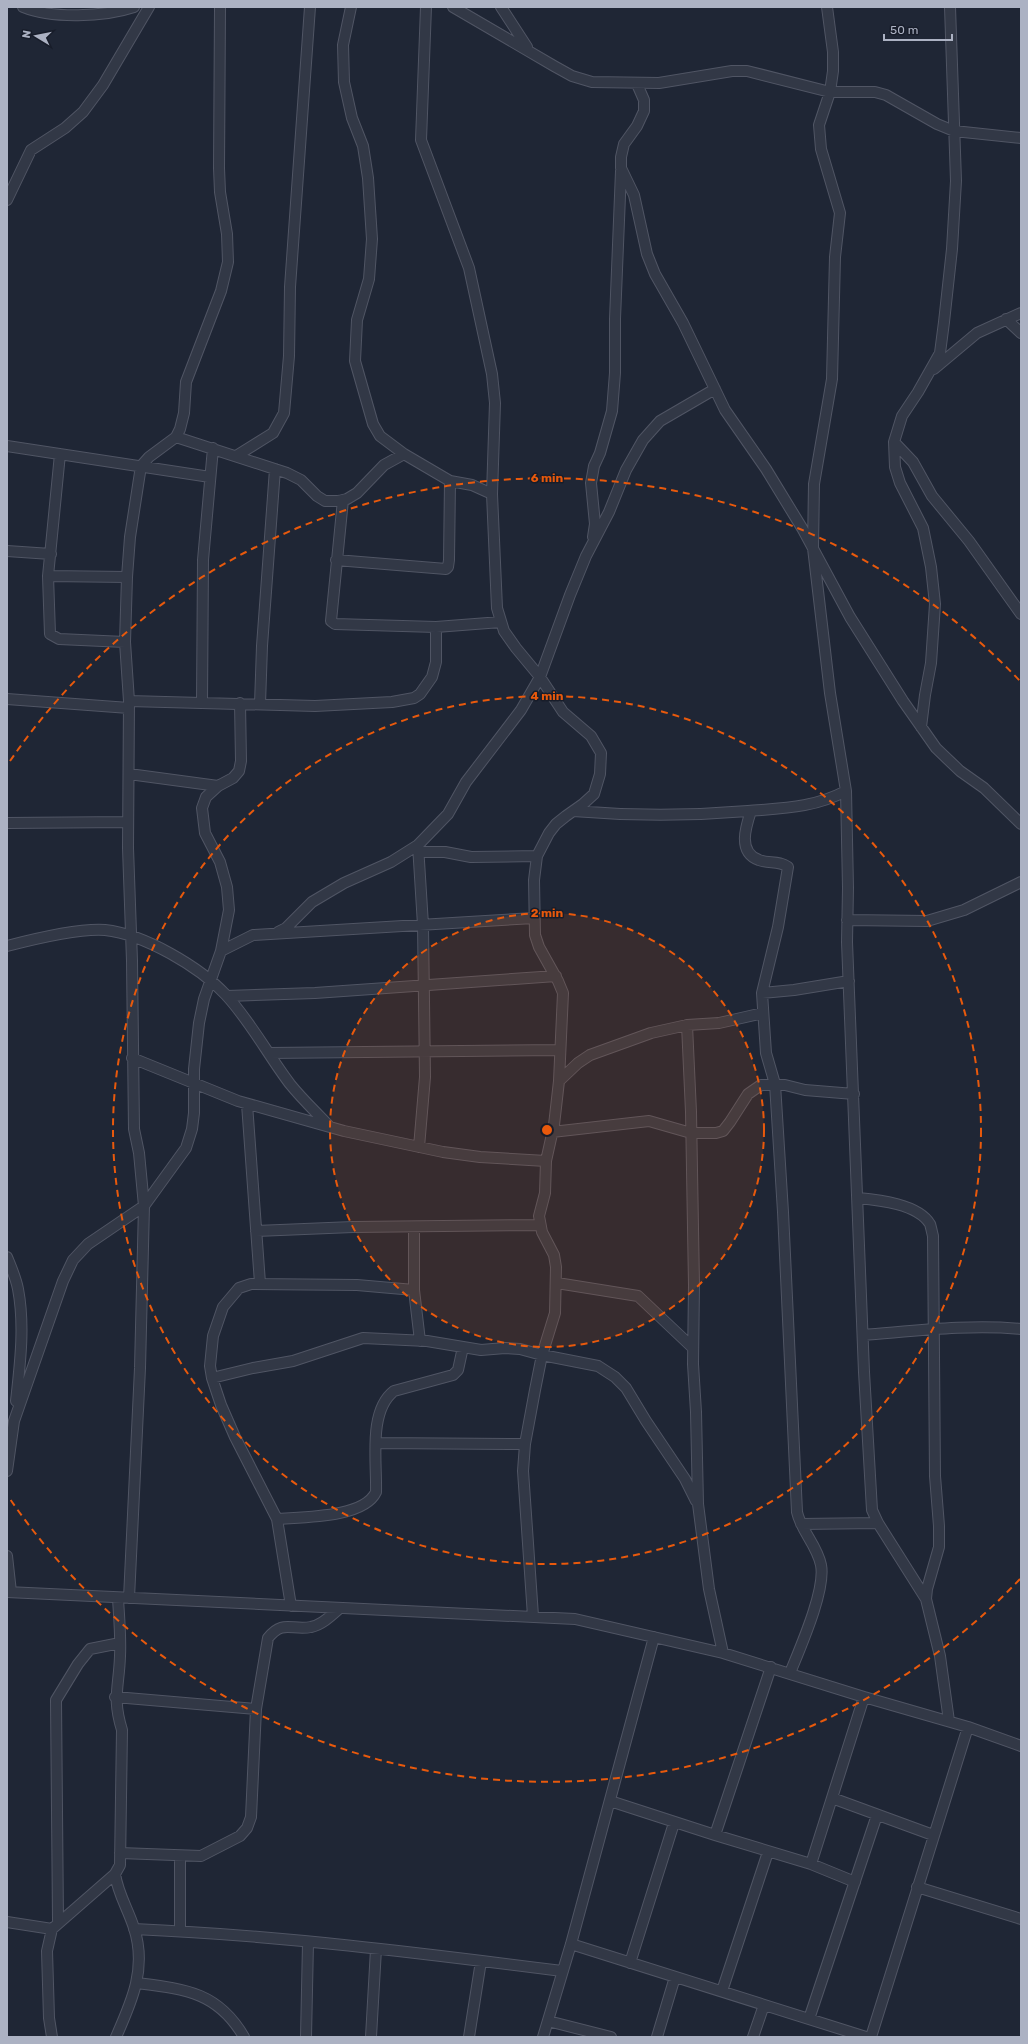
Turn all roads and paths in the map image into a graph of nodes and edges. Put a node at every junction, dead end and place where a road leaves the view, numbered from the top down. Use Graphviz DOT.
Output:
graph roads {
  1 [pos="23,7"];
  2 [pos="134,7"];
  3 [pos="149,7"];
  4 [pos="220,7"];
  5 [pos="310,7"];
  6 [pos="351,7"];
  7 [pos="426,7"];
  8 [pos="453,7"];
  9 [pos="500,7"];
  10 [pos="826,7"];
  11 [pos="950,7"];
  12 [pos="529,50"];
  13 [pos="637,84"];
  14 [pos="830,92"];
  15 [pos="954,131"];
  16 [pos="1021,138"];
  17 [pos="621,168"];
  18 [pos="7,200"];
  19 [pos="1021,313"];
  20 [pos="1006,319"];
  21 [pos="1021,333"];
  22 [pos="927,376"];
  23 [pos="715,389"];
  24 [pos="176,437"];
  25 [pos="894,442"];
  26 [pos="7,446"];
  27 [pos="213,448"];
  28 [pos="60,454"];
  29 [pos="404,454"];
  30 [pos="236,456"];
  31 [pos="141,466"];
  32 [pos="274,469"];
  33 [pos="210,477"];
  34 [pos="450,481"];
  35 [pos="492,494"];
  36 [pos="343,500"];
  37 [pos="591,547"];
  38 [pos="813,548"];
  39 [pos="7,551"];
  40 [pos="51,554"];
  41 [pos="336,560"];
  42 [pos="48,576"];
  43 [pos="127,577"];
  44 [pos="1021,614"];
  45 [pos="501,622"];
  46 [pos="436,627"];
  47 [pos="125,642"];
  48 [pos="540,677"];
  49 [pos="7,699"];
  50 [pos="202,702"];
  51 [pos="240,703"];
  52 [pos="129,704"];
  53 [pos="260,704"];
  54 [pos="921,726"];
  55 [pos="129,774"];
  56 [pos="218,786"];
  57 [pos="846,791"];
  58 [pos="573,811"];
  59 [pos="751,811"];
  60 [pos="128,822"];
  61 [pos="7,823"];
  62 [pos="1021,824"];
  63 [pos="418,849"];
  64 [pos="537,856"];
  65 [pos="1021,882"];
  66 [pos="534,918"];
  67 [pos="847,920"];
  68 [pos="423,925"];
  69 [pos="278,932"];
  70 [pos="131,936"];
  71 [pos="7,946"];
  72 [pos="222,951"];
  73 [pos="556,976"];
  74 [pos="212,981"];
  75 [pos="849,981"];
  76 [pos="424,984"];
  77 [pos="762,993"];
  78 [pos="227,996"];
  79 [pos="763,1013"];
  80 [pos="687,1025"];
  81 [pos="425,1050"];
  82 [pos="560,1050"];
  83 [pos="269,1053"];
  84 [pos="132,1058"];
  85 [pos="559,1081"];
  86 [pos="193,1083"];
  87 [pos="775,1084"];
  88 [pos="854,1094"];
  89 [pos="247,1104"];
  90 [pos="330,1127"];
  91 [pos="552,1132"];
  92 [pos="692,1133"];
  93 [pos="419,1147"];
  94 [pos="546,1161"];
  95 [pos="858,1198"];
  96 [pos="144,1206"];
  97 [pos="540,1225"];
  98 [pos="414,1227"];
  99 [pos="256,1231"];
  100 [pos="7,1257"];
  101 [pos="556,1282"];
  102 [pos="260,1283"];
  103 [pos="414,1290"];
  104 [pos="934,1330"];
  105 [pos="1021,1330"];
  106 [pos="863,1335"];
  107 [pos="420,1341"];
  108 [pos="463,1347"];
  109 [pos="693,1348"];
  110 [pos="542,1355"];
  111 [pos="212,1378"];
  112 [pos="14,1421"];
  113 [pos="376,1443"];
  114 [pos="525,1444"];
  115 [pos="7,1471"];
  116 [pos="698,1504"];
  117 [pos="277,1519"];
  118 [pos="878,1523"];
  119 [pos="801,1524"];
  120 [pos="7,1556"];
  121 [pos="9,1592"];
  122 [pos="118,1598"];
  123 [pos="129,1598"];
  124 [pos="926,1599"];
  125 [pos="291,1606"];
  126 [pos="340,1608"];
  127 [pos="533,1616"];
  128 [pos="654,1637"];
  129 [pos="120,1643"];
  130 [pos="723,1653"];
  131 [pos="771,1667"];
  132 [pos="790,1673"];
  133 [pos="115,1697"];
  134 [pos="864,1697"];
  135 [pos="256,1709"];
  136 [pos="949,1721"];
  137 [pos="968,1727"];
  138 [pos="1021,1746"];
  139 [pos="832,1798"];
  140 [pos="610,1801"];
  141 [pos="877,1815"];
  142 [pos="674,1823"];
  143 [pos="933,1835"];
  144 [pos="714,1836"];
  145 [pos="768,1852"];
  146 [pos="120,1853"];
  147 [pos="180,1856"];
  148 [pos="811,1864"];
  149 [pos="115,1874"];
  150 [pos="855,1882"];
  151 [pos="917,1887"];
  152 [pos="1021,1920"];
  153 [pos="7,1922"];
  154 [pos="55,1925"];
  155 [pos="134,1929"];
  156 [pos="180,1931"];
  157 [pos="308,1943"];
  158 [pos="571,1944"];
  159 [pos="376,1949"];
  160 [pos="481,1961"];
  161 [pos="630,1963"];
  162 [pos="562,1971"];
  163 [pos="675,1977"];
  164 [pos="137,1983"];
  165 [pos="722,1991"];
  166 [pos="764,2005"];
  167 [pos="809,2019"];
  168 [pos="548,2022"];
  169 [pos="52,2037"];
  170 [pos="116,2037"];
  171 [pos="244,2037"];
  172 [pos="306,2037"];
  173 [pos="371,2037"];
  174 [pos="469,2037"];
  175 [pos="544,2037"];
  176 [pos="609,2037"];
  177 [pos="657,2037"];
  178 [pos="754,2037"];
  179 [pos="866,2037"];
  180 [pos="871,2037"];
  1 -- 2 [label="street"];
  3 -- 18 [label="street"];
  4 -- 24 [label="street"];
  5 -- 30 [label="street"];
  6 -- 29 [label="street"];
  7 -- 35 [label="street"];
  8 -- 12 [label="street"];
  9 -- 12 [label="street"];
  10 -- 14 [label="street"];
  11 -- 15 [label="street"];
  12 -- 13 [label="street"];
  13 -- 14 [label="street"];
  13 -- 17 [label="street"];
  14 -- 15 [label="street"];
  14 -- 38 [label="street"];
  15 -- 16 [label="street"];
  15 -- 22 [label="street"];
  17 -- 23 [label="street"];
  17 -- 37 [label="street"];
  19 -- 20 [label="street"];
  20 -- 21 [label="street"];
  20 -- 22 [label="street"];
  22 -- 25 [label="street"];
  23 -- 37 [label="street"];
  23 -- 38 [label="street"];
  24 -- 27 [label="street"];
  24 -- 31 [label="street"];
  25 -- 44 [label="street"];
  25 -- 54 [label="street"];
  26 -- 28 [label="street"];
  27 -- 30 [label="street"];
  27 -- 33 [label="street"];
  28 -- 31 [label="street"];
  28 -- 40 [label="street"];
  29 -- 34 [label="street"];
  29 -- 36 [label="street"];
  30 -- 32 [label="street"];
  31 -- 33 [label="street"];
  31 -- 43 [label="street"];
  32 -- 36 [label="street"];
  32 -- 53 [label="street"];
  33 -- 50 [label="street"];
  34 -- 35 [label="street"];
  34 -- 41 [label="street"];
  35 -- 45 [label="street"];
  36 -- 41 [label="street"];
  37 -- 48 [label="street"];
  38 -- 54 [label="street"];
  38 -- 57 [label="street"];
  39 -- 40 [label="street"];
  40 -- 42 [label="street"];
  41 -- 46 [label="street"];
  42 -- 43 [label="street"];
  42 -- 47 [label="street"];
  43 -- 47 [label="street"];
  45 -- 46 [label="street"];
  45 -- 48 [label="street"];
  46 -- 53 [label="street"];
  47 -- 52 [label="street"];
  48 -- 58 [label="street"];
  48 -- 63 [label="street"];
  49 -- 52 [label="street"];
  50 -- 51 [label="street"];
  50 -- 52 [label="street"];
  51 -- 53 [label="street"];
  51 -- 56 [label="street"];
  52 -- 55 [label="street"];
  54 -- 62 [label="street"];
  55 -- 56 [label="street"];
  55 -- 60 [label="street"];
  56 -- 72 [label="street"];
  57 -- 59 [label="street"];
  57 -- 67 [label="street"];
  58 -- 59 [label="street"];
  58 -- 64 [label="street"];
  59 -- 77 [label="street"];
  60 -- 61 [label="street"];
  60 -- 70 [label="street"];
  63 -- 64 [label="street"];
  63 -- 68 [label="street"];
  63 -- 69 [label="street"];
  64 -- 66 [label="street"];
  65 -- 67 [label="street"];
  66 -- 68 [label="street"];
  66 -- 73 [label="street"];
  67 -- 75 [label="street"];
  68 -- 69 [label="street"];
  68 -- 76 [label="street"];
  69 -- 72 [label="street"];
  70 -- 71 [label="street"];
  70 -- 74 [label="street"];
  70 -- 84 [label="street"];
  72 -- 74 [label="street"];
  73 -- 76 [label="street"];
  73 -- 82 [label="street"];
  74 -- 78 [label="street"];
  74 -- 86 [label="street"];
  75 -- 77 [label="street"];
  75 -- 88 [label="street"];
  76 -- 78 [label="street"];
  76 -- 81 [label="street"];
  77 -- 79 [label="street"];
  78 -- 83 [label="street"];
  79 -- 80 [label="street"];
  79 -- 87 [label="street"];
  80 -- 85 [label="street"];
  80 -- 92 [label="street"];
  81 -- 82 [label="street"];
  81 -- 83 [label="street"];
  81 -- 93 [label="street"];
  82 -- 85 [label="street"];
  83 -- 90 [label="street"];
  84 -- 86 [label="street"];
  84 -- 96 [label="street"];
  85 -- 91 [label="street"];
  86 -- 89 [label="street"];
  86 -- 96 [label="street"];
  87 -- 88 [label="street"];
  87 -- 92 [label="street"];
  87 -- 119 [label="street"];
  88 -- 95 [label="street"];
  89 -- 90 [label="street"];
  89 -- 99 [label="street"];
  90 -- 93 [label="street"];
  91 -- 92 [label="street"];
  91 -- 94 [label="street"];
  92 -- 109 [label="street"];
  93 -- 94 [label="street"];
  94 -- 97 [label="street"];
  95 -- 104 [label="street"];
  95 -- 106 [label="street"];
  96 -- 112 [label="street"];
  96 -- 123 [label="street"];
  97 -- 98 [label="street"];
  97 -- 101 [label="street"];
  98 -- 99 [label="street"];
  98 -- 103 [label="street"];
  99 -- 102 [label="street"];
  100 -- 112 [label="street"];
  101 -- 109 [label="street"];
  101 -- 110 [label="street"];
  102 -- 103 [label="street"];
  102 -- 111 [label="street"];
  103 -- 107 [label="street"];
  104 -- 105 [label="street"];
  104 -- 106 [label="street"];
  104 -- 124 [label="street"];
  106 -- 118 [label="street"];
  107 -- 108 [label="street"];
  107 -- 111 [label="street"];
  108 -- 110 [label="street"];
  108 -- 113 [label="street"];
  109 -- 116 [label="street"];
  110 -- 114 [label="street"];
  110 -- 116 [label="street"];
  111 -- 117 [label="street"];
  112 -- 115 [label="street"];
  113 -- 114 [label="street"];
  113 -- 117 [label="street"];
  114 -- 127 [label="street"];
  116 -- 130 [label="street"];
  117 -- 125 [label="street"];
  118 -- 119 [label="street"];
  118 -- 124 [label="street"];
  119 -- 132 [label="street"];
  120 -- 121 [label="street"];
  121 -- 122 [label="street"];
  122 -- 123 [label="street"];
  122 -- 129 [label="street"];
  123 -- 125 [label="street"];
  124 -- 136 [label="street"];
  125 -- 126 [label="street"];
  126 -- 127 [label="street"];
  126 -- 135 [label="street"];
  127 -- 128 [label="street"];
  128 -- 130 [label="street"];
  128 -- 140 [label="street"];
  129 -- 133 [label="street"];
  129 -- 154 [label="street"];
  130 -- 131 [label="street"];
  131 -- 132 [label="street"];
  131 -- 144 [label="street"];
  132 -- 134 [label="street"];
  133 -- 135 [label="street"];
  133 -- 146 [label="street"];
  134 -- 136 [label="street"];
  134 -- 139 [label="street"];
  135 -- 147 [label="street"];
  136 -- 137 [label="street"];
  137 -- 138 [label="street"];
  137 -- 143 [label="street"];
  139 -- 141 [label="street"];
  139 -- 148 [label="street"];
  140 -- 142 [label="street"];
  140 -- 158 [label="street"];
  141 -- 143 [label="street"];
  141 -- 150 [label="street"];
  142 -- 144 [label="street"];
  142 -- 161 [label="street"];
  143 -- 151 [label="street"];
  144 -- 145 [label="street"];
  145 -- 148 [label="street"];
  145 -- 165 [label="street"];
  146 -- 147 [label="street"];
  146 -- 149 [label="street"];
  147 -- 156 [label="street"];
  148 -- 150 [label="street"];
  149 -- 154 [label="street"];
  149 -- 155 [label="street"];
  150 -- 167 [label="street"];
  151 -- 152 [label="street"];
  151 -- 180 [label="street"];
  153 -- 154 [label="street"];
  154 -- 169 [label="street"];
  155 -- 156 [label="street"];
  155 -- 164 [label="street"];
  156 -- 157 [label="street"];
  157 -- 159 [label="street"];
  157 -- 172 [label="street"];
  158 -- 161 [label="street"];
  158 -- 162 [label="street"];
  159 -- 160 [label="street"];
  159 -- 173 [label="street"];
  160 -- 162 [label="street"];
  160 -- 174 [label="street"];
  161 -- 163 [label="street"];
  162 -- 168 [label="street"];
  163 -- 165 [label="street"];
  163 -- 177 [label="street"];
  164 -- 170 [label="street"];
  164 -- 171 [label="street"];
  165 -- 166 [label="street"];
  166 -- 167 [label="street"];
  166 -- 178 [label="street"];
  167 -- 179 [label="street"];
  168 -- 175 [label="street"];
  168 -- 176 [label="street"];
}
